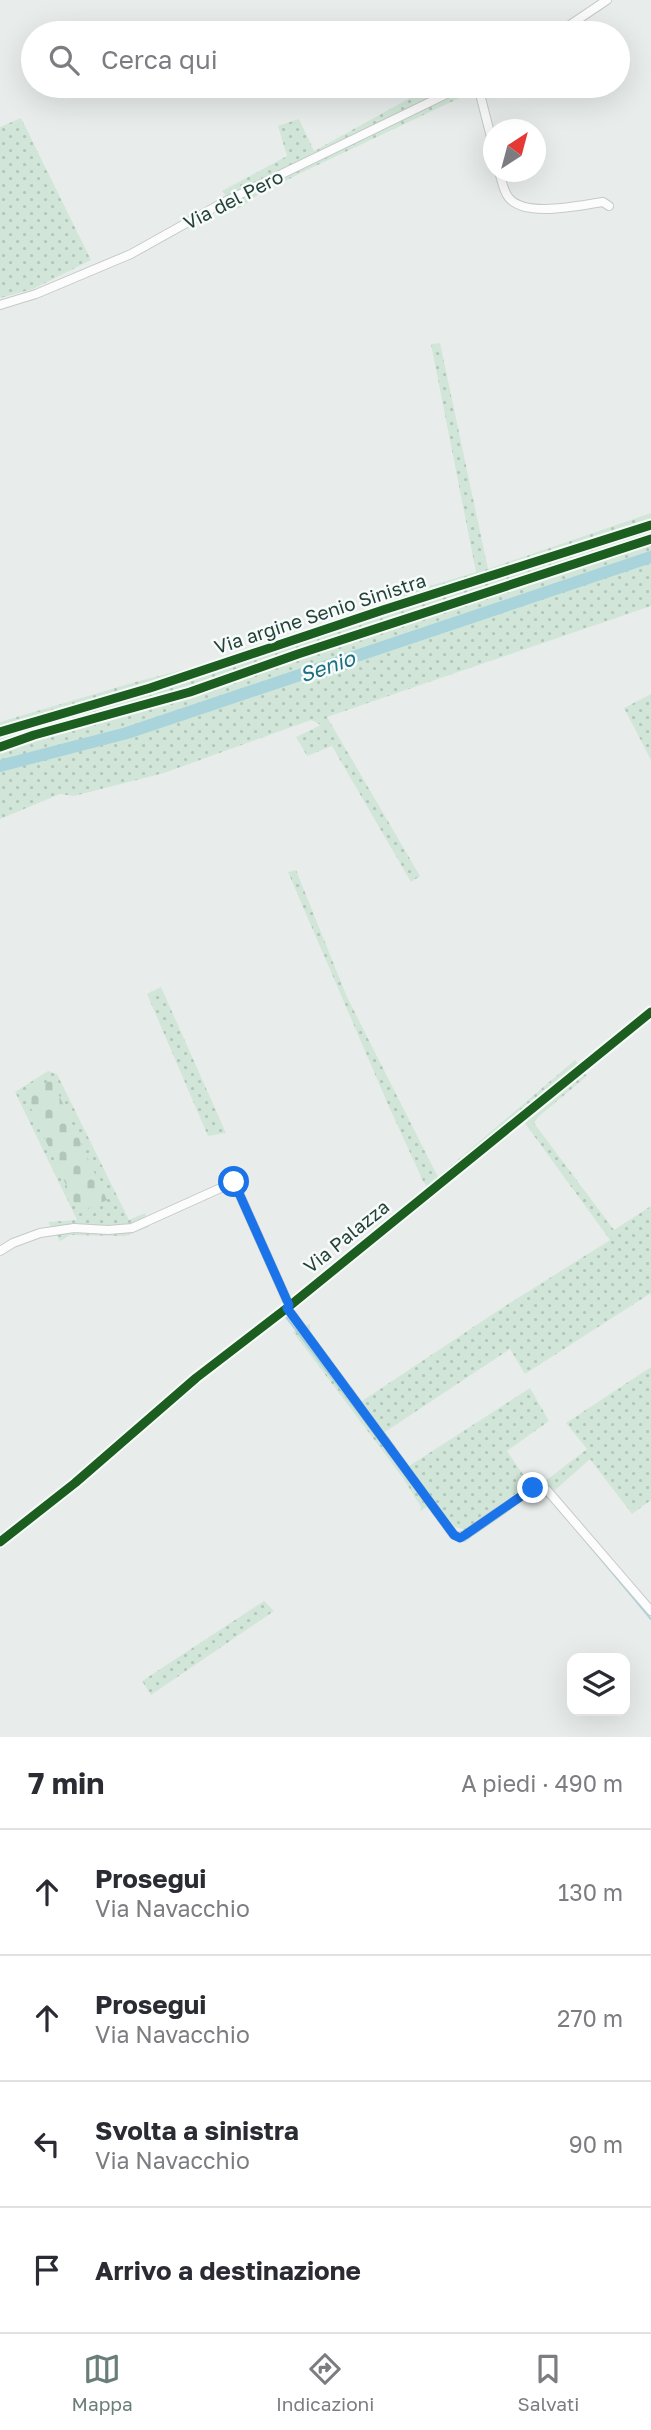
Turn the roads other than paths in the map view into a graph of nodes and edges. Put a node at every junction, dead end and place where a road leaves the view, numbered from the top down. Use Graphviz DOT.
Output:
graph roads {
  1 [pos="607,0"];
  2 [pos="576,21"];
  3 [pos="438,98"];
  4 [pos="481,98"];
  5 [pos="486,119"];
  6 [pos="503,182"];
  7 [pos="609,206"];
  8 [pos="0,305"];
  9 [pos="651,525"];
  10 [pos="0,732"];
  11 [pos="651,1012"];
  12 [pos="0,1251"];
  13 [pos="288,1307"];
  14 [pos="0,1542"];
  15 [pos="651,1611"];
  1 -- 2 [label="street"];
  3 -- 8 [label="street, Via del Pero"];
  4 -- 5 [label="street"];
  6 -- 7 [label="street"];
  9 -- 10 [label="street, Via argine Senio Sinistra"];
  11 -- 13 [label="street, Via Palazza"];
  12 -- 13 [label="street"];
  13 -- 14 [label="street, Via Palazza"];
  13 -- 15 [label="street"];
}
